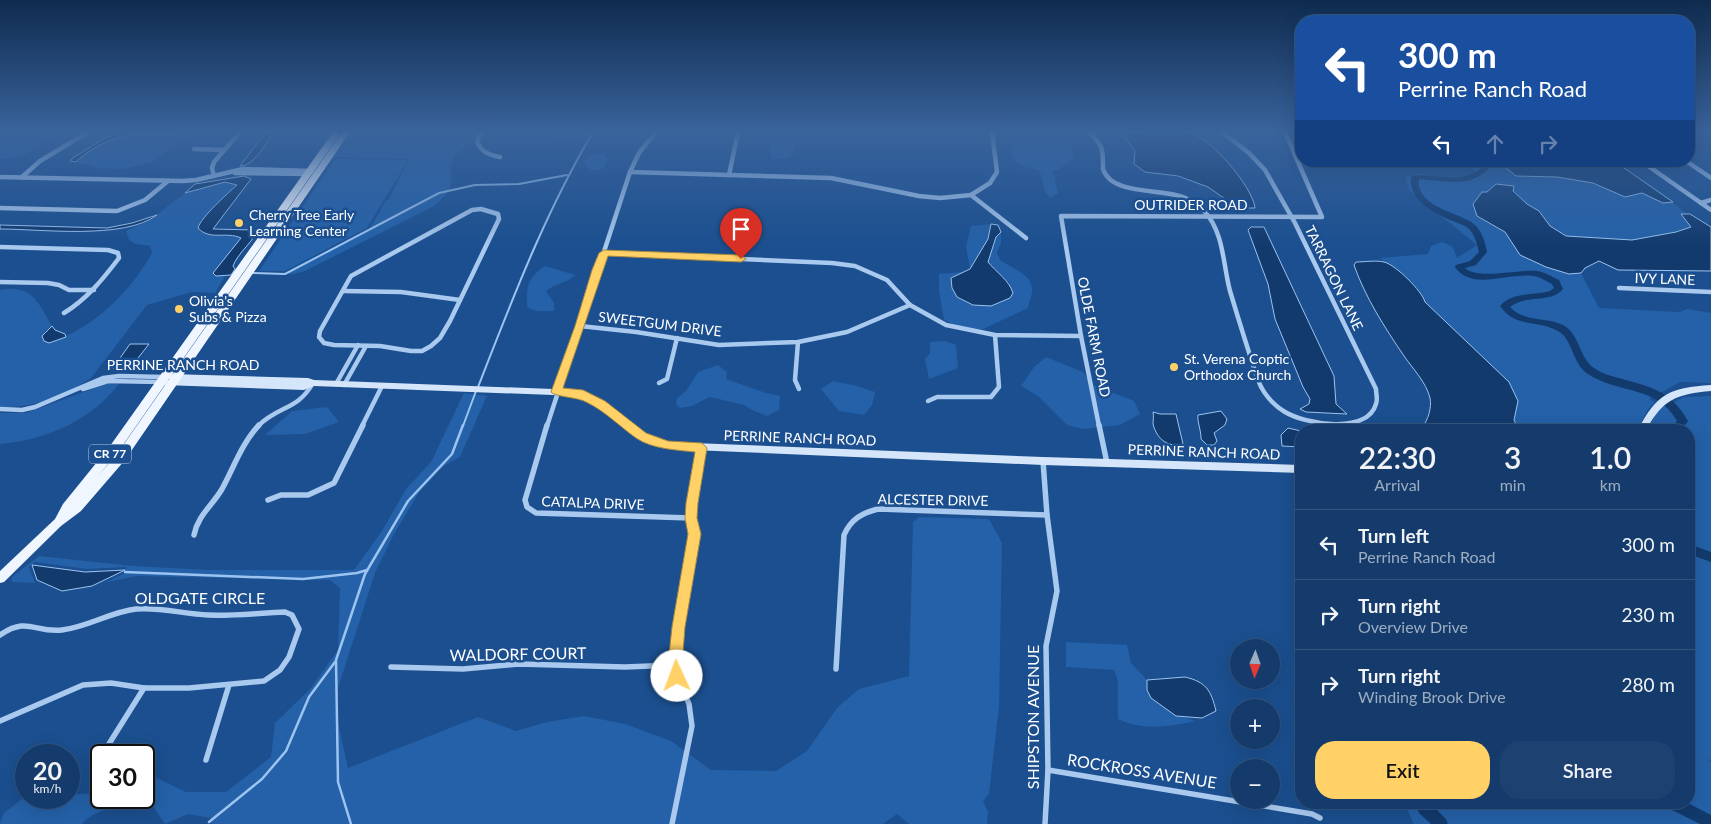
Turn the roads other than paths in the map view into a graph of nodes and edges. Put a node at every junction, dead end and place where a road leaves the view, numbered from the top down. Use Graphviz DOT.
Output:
graph roads {
  1 [pos="30,170"];
  2 [pos="213,170"];
  3 [pos="314,170"];
  4 [pos="314,170"];
  5 [pos="730,170"];
  6 [pos="997,170"];
  7 [pos="1103,170"];
  8 [pos="1265,170"];
  9 [pos="1302,170"];
  10 [pos="1655,170"];
  11 [pos="1700,170"];
  12 [pos="630,172"];
  13 [pos="312,173"];
  14 [pos="729,175"];
  15 [pos="214,176"];
  16 [pos="0,177"];
  17 [pos="22,178"];
  18 [pos="1711,178"];
  19 [pos="168,181"];
  20 [pos="971,195"];
  21 [pos="1711,200"];
  22 [pos="1701,203"];
  23 [pos="0,208"];
  24 [pos="1711,210"];
  25 [pos="1060,216"];
  26 [pos="1208,216"];
  27 [pos="1291,217"];
  28 [pos="1026,238"];
  29 [pos="0,247"];
  30 [pos="604,253"];
  31 [pos="0,282"];
  32 [pos="1619,288"];
  33 [pos="94,290"];
  34 [pos="343,291"];
  35 [pos="1711,292"];
  36 [pos="460,300"];
  37 [pos="910,305"];
  38 [pos="64,313"];
  39 [pos="580,326"];
  40 [pos="995,335"];
  41 [pos="1081,336"];
  42 [pos="676,338"];
  43 [pos="798,342"];
  44 [pos="358,345"];
  45 [pos="366,346"];
  46 [pos="168,380"];
  47 [pos="659,383"];
  48 [pos="312,384"];
  49 [pos="340,384"];
  50 [pos="382,386"];
  51 [pos="1711,388"];
  52 [pos="799,389"];
  53 [pos="557,392"];
  54 [pos="928,401"];
  55 [pos="0,409"];
  56 [pos="1332,424"];
  57 [pos="1352,424"];
  58 [pos="1645,424"];
  59 [pos="702,448"];
  60 [pos="1043,461"];
  61 [pos="1107,463"];
  62 [pos="1295,469"];
  63 [pos="268,500"];
  64 [pos="1047,515"];
  65 [pos="691,518"];
  66 [pos="57,523"];
  67 [pos="194,535"];
  68 [pos="0,578"];
  69 [pos="0,635"];
  70 [pos="675,665"];
  71 [pos="391,667"];
  72 [pos="836,669"];
  73 [pos="229,685"];
  74 [pos="144,688"];
  75 [pos="0,720"];
  76 [pos="109,744"];
  77 [pos="206,760"];
  78 [pos="1048,770"];
  79 [pos="1320,818"];
  80 [pos="672,824"];
  81 [pos="1045,824"];
  1 -- 17 [label="street"];
  2 -- 15 [label="street"];
  3 -- 13 [label="main road, CR 77"];
  4 -- 13 [label="main road, CR 77"];
  5 -- 14 [label="street"];
  6 -- 20 [label="street"];
  7 -- 26 [label="street"];
  8 -- 27 [label="street, TARRAGON LANE"];
  9 -- 27 [label="street, OUTRIDER ROAD"];
  10 -- 22 [label="street"];
  11 -- 18 [label="street"];
  12 -- 14 [label="street"];
  12 -- 30 [label="street"];
  13 -- 15 [label="street"];
  13 -- 46 [label="main road, CR 77"];
  14 -- 20 [label="street"];
  15 -- 19 [label="street"];
  16 -- 17 [label="street"];
  17 -- 19 [label="street"];
  19 -- 23 [label="street"];
  20 -- 28 [label="street"];
  21 -- 22 [label="street"];
  22 -- 24 [label="street"];
  25 -- 26 [label="street, OUTRIDER ROAD"];
  25 -- 41 [label="street, OLDE FARM ROAD"];
  26 -- 27 [label="street, OUTRIDER ROAD"];
  26 -- 56 [label="street, TARRAGON LANE"];
  27 -- 57 [label="street, TARRAGON LANE"];
  29 -- 33 [label="street"];
  30 -- 37 [label="street"];
  30 -- 39 [label="street"];
  31 -- 33 [label="street"];
  32 -- 35 [label="street, IVY LANE"];
  33 -- 38 [label="street"];
  34 -- 36 [label="street"];
  34 -- 36 [label="street"];
  34 -- 44 [label="street"];
  36 -- 45 [label="street"];
  37 -- 40 [label="street"];
  37 -- 43 [label="street, SWEETGUM DRIVE"];
  39 -- 42 [label="street, SWEETGUM DRIVE"];
  39 -- 53 [label="street"];
  40 -- 41 [label="street"];
  40 -- 54 [label="street"];
  41 -- 61 [label="street, OLDE FARM ROAD"];
  42 -- 43 [label="street, SWEETGUM DRIVE"];
  42 -- 47 [label="street"];
  43 -- 52 [label="street"];
  44 -- 45 [label="street"];
  44 -- 49 [label="street"];
  45 -- 49 [label="street"];
  46 -- 48 [label="street, PERRINE RANCH ROAD"];
  46 -- 55 [label="street, PERRINE RANCH ROAD"];
  46 -- 66 [label="main road, CR 77"];
  46 -- 66 [label="main road, CR 77"];
  48 -- 49 [label="street, PERRINE RANCH ROAD"];
  48 -- 67 [label="street"];
  49 -- 50 [label="street, PERRINE RANCH ROAD"];
  50 -- 53 [label="street, PERRINE RANCH ROAD"];
  50 -- 63 [label="street"];
  51 -- 58 [label="street"];
  53 -- 59 [label="street, PERRINE RANCH ROAD"];
  53 -- 65 [label="street, CATALPA DRIVE"];
  59 -- 60 [label="street, PERRINE RANCH ROAD"];
  59 -- 65 [label="street"];
  60 -- 61 [label="street, PERRINE RANCH ROAD"];
  60 -- 64 [label="street, SHIPSTON AVENUE"];
  61 -- 62 [label="street, PERRINE RANCH ROAD"];
  64 -- 72 [label="street, ALCESTER DRIVE"];
  64 -- 78 [label="street, SHIPSTON AVENUE"];
  65 -- 70 [label="street"];
  66 -- 68 [label="main road, CR 77"];
  69 -- 73 [label="street, OLDGATE CIRCLE"];
  70 -- 71 [label="street, WALDORF COURT"];
  70 -- 80 [label="street"];
  73 -- 74 [label="street, OLDGATE CIRCLE"];
  73 -- 77 [label="street"];
  74 -- 75 [label="street, OLDGATE CIRCLE"];
  74 -- 76 [label="street"];
  78 -- 79 [label="street, ROCKROSS AVENUE"];
  78 -- 81 [label="street, SHIPSTON AVENUE"];
}
